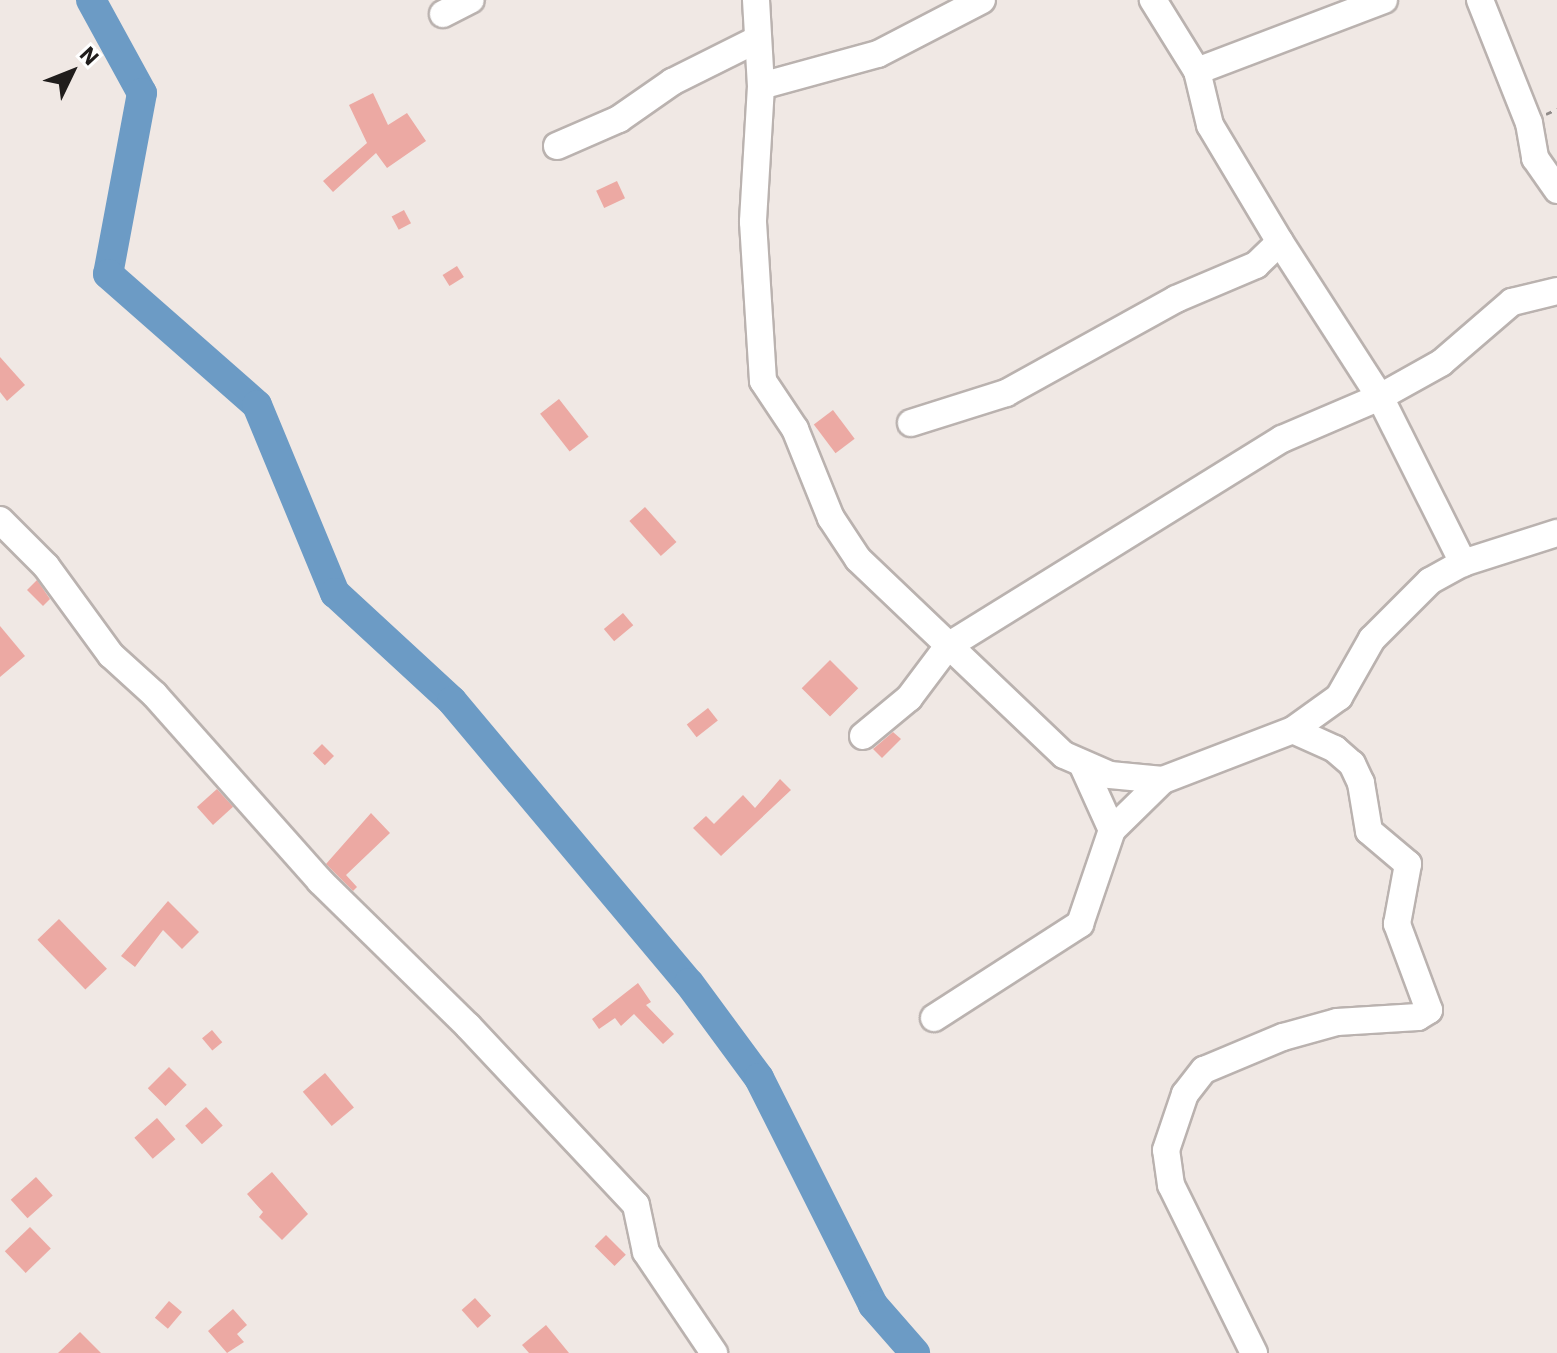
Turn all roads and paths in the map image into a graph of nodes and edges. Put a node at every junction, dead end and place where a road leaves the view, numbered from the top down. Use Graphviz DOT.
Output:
graph roads {
  1 [pos="471,0"];
  2 [pos="756,0"];
  3 [pos="982,0"];
  4 [pos="1153,0"];
  5 [pos="1384,0"];
  6 [pos="1480,0"];
  7 [pos="443,14"];
  8 [pos="758,39"];
  9 [pos="1197,71"];
  10 [pos="761,86"];
  11 [pos="557,146"];
  12 [pos="1557,190"];
  13 [pos="1280,242"];
  14 [pos="1557,291"];
  15 [pos="1380,397"];
  16 [pos="911,423"];
  17 [pos="0,520"];
  18 [pos="1557,533"];
  19 [pos="1463,563"];
  20 [pos="948,646"];
  21 [pos="1293,730"];
  22 [pos="863,736"];
  23 [pos="1082,764"];
  24 [pos="1163,780"];
  25 [pos="1112,830"];
  26 [pos="934,1018"];
  27 [pos="714,1353"];
  28 [pos="1254,1353"];
  1 -- 7 [label="street"];
  2 -- 8 [label="street"];
  3 -- 10 [label="street"];
  4 -- 9 [label="street"];
  5 -- 9 [label="street"];
  6 -- 12 [label="street"];
  8 -- 10 [label="street"];
  8 -- 11 [label="street"];
  9 -- 13 [label="street"];
  10 -- 20 [label="street"];
  13 -- 15 [label="street"];
  13 -- 16 [label="street"];
  14 -- 15 [label="street"];
  15 -- 19 [label="street"];
  15 -- 20 [label="street"];
  17 -- 27 [label="street"];
  18 -- 19 [label="street"];
  19 -- 21 [label="street"];
  20 -- 22 [label="street"];
  20 -- 23 [label="street"];
  21 -- 24 [label="street"];
  21 -- 28 [label="street"];
  23 -- 24 [label="street"];
  23 -- 25 [label="street"];
  24 -- 25 [label="street"];
  25 -- 26 [label="street"];
}
